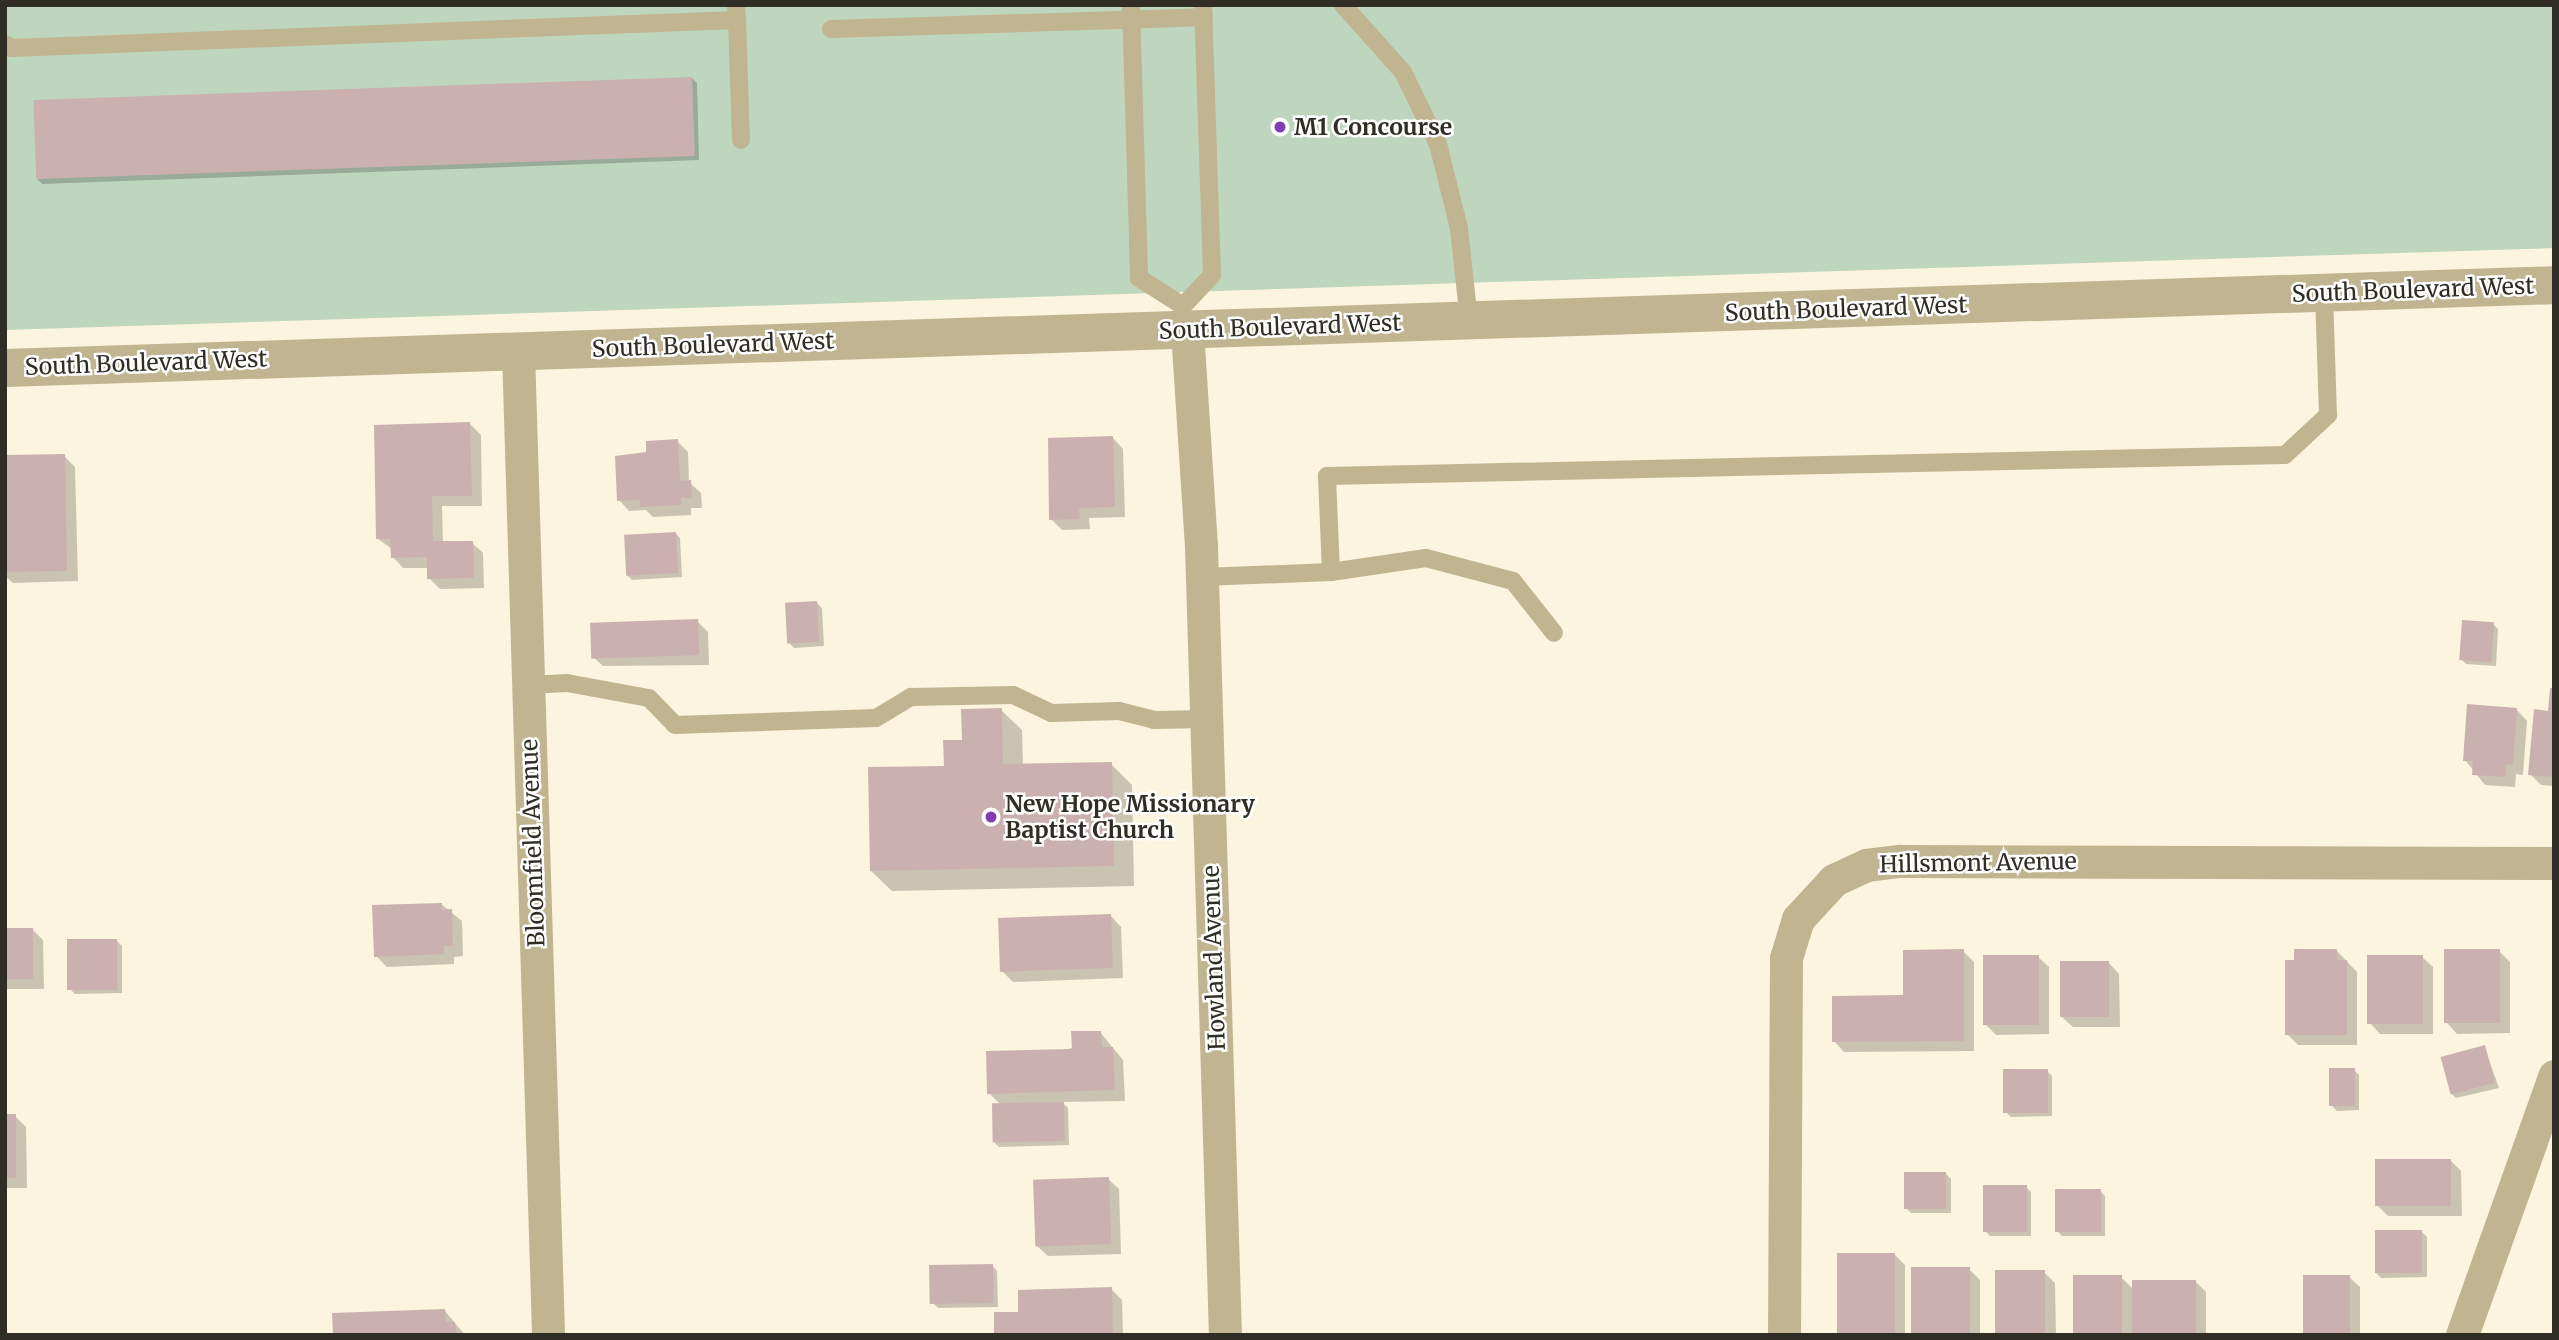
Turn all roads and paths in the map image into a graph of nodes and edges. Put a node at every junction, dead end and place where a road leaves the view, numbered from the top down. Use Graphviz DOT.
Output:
graph roads {
  1 [pos="1343,5"];
  2 [pos="1204,11"];
  3 [pos="736,12"];
  4 [pos="1132,12"];
  5 [pos="831,29"];
  6 [pos="5,44"];
  7 [pos="741,140"];
  8 [pos="2554,285"];
  9 [pos="2324,293"];
  10 [pos="1185,318"];
  11 [pos="1469,321"];
  12 [pos="518,351"];
  13 [pos="5,368"];
  14 [pos="1331,572"];
  15 [pos="1202,577"];
  16 [pos="1554,633"];
  17 [pos="528,685"];
  18 [pos="1206,719"];
  19 [pos="2554,863"];
  20 [pos="2554,1076"];
  21 [pos="548,1335"];
  22 [pos="1225,1335"];
  23 [pos="1784,1335"];
  24 [pos="2462,1335"];
  1 -- 11 [label="lane"];
  2 -- 4 [label="lane"];
  2 -- 10 [label="lane"];
  3 -- 6 [label="lane"];
  3 -- 7 [label="lane"];
  4 -- 5 [label="lane"];
  4 -- 10 [label="lane"];
  8 -- 9 [label="street, South Boulevard West"];
  9 -- 11 [label="street, South Boulevard West"];
  9 -- 14 [label="lane"];
  10 -- 11 [label="street, South Boulevard West"];
  10 -- 12 [label="street, South Boulevard West"];
  10 -- 15 [label="street, Howland Avenue"];
  12 -- 13 [label="street, South Boulevard West"];
  12 -- 17 [label="street, Bloomfield Avenue"];
  14 -- 15 [label="lane"];
  14 -- 16 [label="lane"];
  15 -- 18 [label="street, Howland Avenue"];
  17 -- 18 [label="lane"];
  17 -- 21 [label="street, Bloomfield Avenue"];
  18 -- 22 [label="street, Howland Avenue"];
  19 -- 23 [label="street, Hillsmont Avenue"];
  20 -- 24 [label="street"];
}
